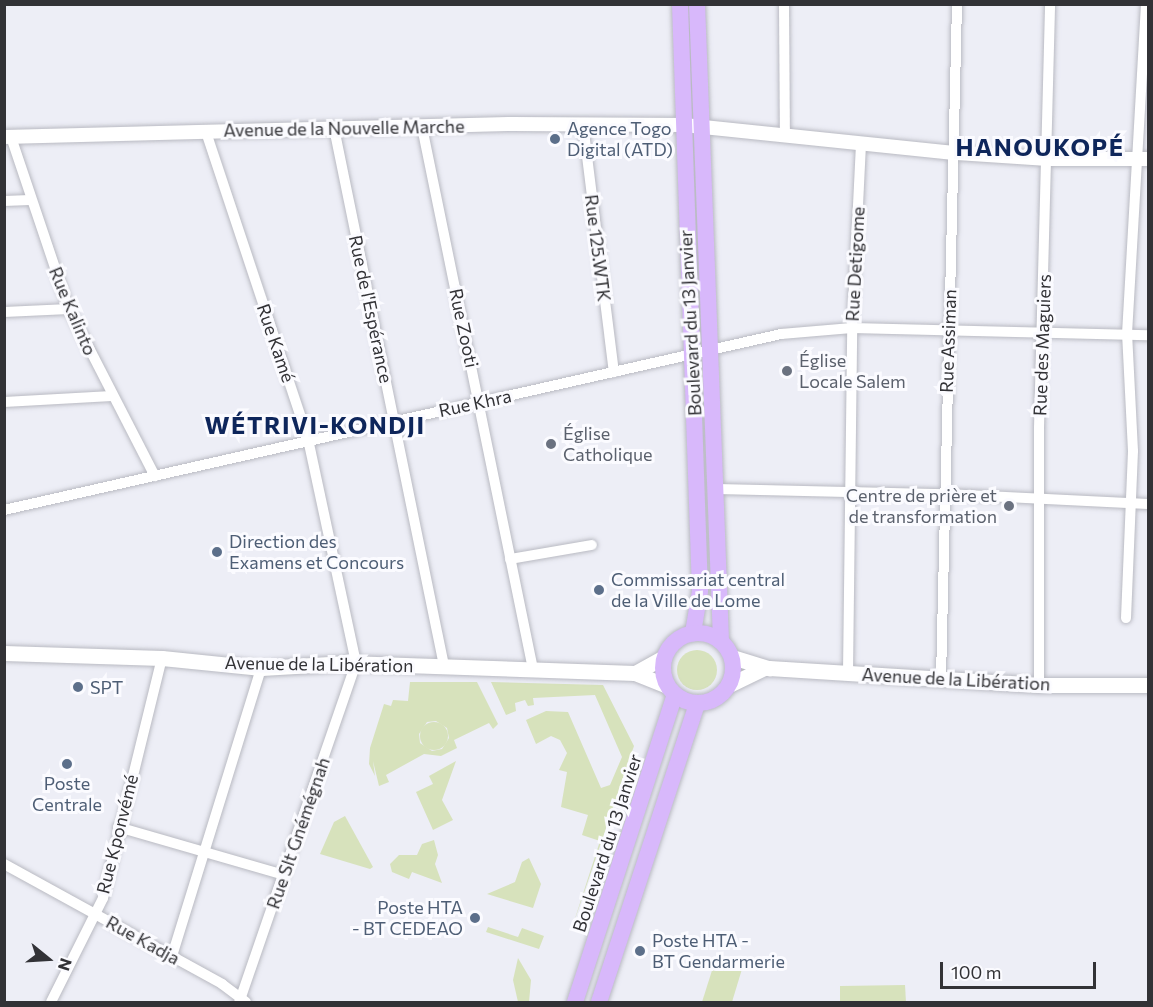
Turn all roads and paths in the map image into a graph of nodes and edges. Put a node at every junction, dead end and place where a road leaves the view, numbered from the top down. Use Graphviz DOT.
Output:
graph roads {
  1 [pos="680,4"];
  2 [pos="697,4"];
  3 [pos="784,4"];
  4 [pos="957,4"];
  5 [pos="1050,4"];
  6 [pos="1146,4"];
  7 [pos="583,124"];
  8 [pos="684,125"];
  9 [pos="422,127"];
  10 [pos="334,128"];
  11 [pos="703,128"];
  12 [pos="206,132"];
  13 [pos="785,136"];
  14 [pos="8,137"];
  15 [pos="861,144"];
  16 [pos="957,153"];
  17 [pos="1048,159"];
  18 [pos="1144,159"];
  19 [pos="30,200"];
  20 [pos="4,201"];
  21 [pos="69,309"];
  22 [pos="4,312"];
  23 [pos="852,328"];
  24 [pos="948,331"];
  25 [pos="1042,331"];
  26 [pos="1127,334"];
  27 [pos="1149,335"];
  28 [pos="701,353"];
  29 [pos="614,372"];
  30 [pos="112,396"];
  31 [pos="4,402"];
  32 [pos="478,403"];
  33 [pos="394,421"];
  34 [pos="308,439"];
  35 [pos="155,476"];
  36 [pos="717,489"];
  37 [pos="849,492"];
  38 [pos="945,494"];
  39 [pos="1039,501"];
  40 [pos="1130,504"];
  41 [pos="1149,504"];
  42 [pos="4,510"];
  43 [pos="592,545"];
  44 [pos="510,559"];
  45 [pos="1126,618"];
  46 [pos="693,633"];
  47 [pos="721,640"];
  48 [pos="4,653"];
  49 [pos="664,657"];
  50 [pos="732,657"];
  51 [pos="162,658"];
  52 [pos="356,663"];
  53 [pos="444,666"];
  54 [pos="261,668"];
  55 [pos="764,668"];
  56 [pos="533,669"];
  57 [pos="634,673"];
  58 [pos="848,673"];
  59 [pos="941,678"];
  60 [pos="729,685"];
  61 [pos="1039,685"];
  62 [pos="1149,685"];
  63 [pos="671,691"];
  64 [pos="697,704"];
  65 [pos="118,827"];
  66 [pos="202,854"];
  67 [pos="5,865"];
  68 [pos="284,875"];
  69 [pos="611,892"];
  70 [pos="633,899"];
  71 [pos="97,914"];
  72 [pos="172,956"];
  73 [pos="242,1001"];
  74 [pos="51,1002"];
  75 [pos="575,1002"];
  76 [pos="599,1002"];
  1 -- 8 [label="highway, Boulevard du 13 Janvier"];
  2 -- 11 [label="highway, Boulevard du 13 Janvier"];
  3 -- 13 [label="street"];
  4 -- 16 [label="street, Rue Assiman"];
  5 -- 17 [label="street, Rue des Maguiers"];
  6 -- 18 [label="street"];
  7 -- 8 [label="street, Avenue de la Nouvelle Marche"];
  7 -- 9 [label="street, Avenue de la Nouvelle Marche"];
  7 -- 29 [label="street, Rue 125.WTK"];
  8 -- 11 [label="street, Avenue de la Nouvelle Marche"];
  8 -- 28 [label="highway, Boulevard du 13 Janvier"];
  9 -- 10 [label="street, Avenue de la Nouvelle Marche"];
  9 -- 32 [label="street, Rue Zooti"];
  10 -- 12 [label="street, Avenue de la Nouvelle Marche"];
  10 -- 33 [label="street, Rue de l'Espérance"];
  11 -- 13 [label="street, Avenue de la Nouvelle Marche"];
  11 -- 28 [label="highway, Boulevard du 13 Janvier"];
  12 -- 14 [label="street, Avenue de la Nouvelle Marche"];
  12 -- 34 [label="street, Rue Kamé"];
  13 -- 15 [label="street, Avenue de la Nouvelle Marche"];
  14 -- 19 [label="street, Rue Kalinto"];
  15 -- 16 [label="street, Avenue de la Nouvelle Marche"];
  15 -- 23 [label="street, Rue Detigome"];
  16 -- 17 [label="street, Avenue de la Nouvelle Marche"];
  16 -- 24 [label="street, Rue Assiman"];
  17 -- 18 [label="street, Avenue de la Nouvelle Marche"];
  17 -- 25 [label="street, Rue des Maguiers"];
  18 -- 26 [label="street"];
  19 -- 20 [label="street"];
  19 -- 21 [label="street, Rue Kalinto"];
  21 -- 22 [label="street"];
  21 -- 30 [label="street, Rue Kalinto"];
  23 -- 24 [label="street, Rue Khra"];
  23 -- 28 [label="street, Rue Khra"];
  23 -- 37 [label="street, Rue Detigome"];
  24 -- 25 [label="street, Rue Khra"];
  24 -- 38 [label="street, Rue Assiman"];
  25 -- 26 [label="street, Rue Khra"];
  25 -- 39 [label="street, Rue des Maguiers"];
  26 -- 27 [label="street, Rue Khra"];
  26 -- 40 [label="street"];
  28 -- 29 [label="street, Rue Khra"];
  28 -- 36 [label="highway, Boulevard du 13 Janvier"];
  28 -- 46 [label="highway, Boulevard du 13 Janvier"];
  29 -- 32 [label="street, Rue Khra"];
  30 -- 31 [label="street"];
  30 -- 35 [label="street, Rue Kalinto"];
  32 -- 33 [label="street, Rue Khra"];
  32 -- 44 [label="street, Rue Zooti"];
  33 -- 34 [label="street, Rue Khra"];
  33 -- 53 [label="street, Rue de l'Espérance"];
  34 -- 35 [label="street, Rue Khra"];
  34 -- 52 [label="street, Rue Kamé"];
  35 -- 42 [label="street, Rue Khra"];
  36 -- 37 [label="street"];
  36 -- 47 [label="highway, Boulevard du 13 Janvier"];
  37 -- 38 [label="street"];
  37 -- 58 [label="street, Rue Detigome"];
  38 -- 39 [label="street"];
  38 -- 59 [label="street, Rue Assiman"];
  39 -- 40 [label="street"];
  39 -- 61 [label="street, Rue des Maguiers"];
  40 -- 41 [label="street"];
  40 -- 45 [label="street"];
  43 -- 44 [label="street"];
  44 -- 56 [label="street, Rue Zooti"];
  46 -- 47 [label="highway"];
  46 -- 49 [label="highway"];
  47 -- 50 [label="highway"];
  48 -- 51 [label="main road, Avenue de la Libération"];
  49 -- 57 [label="main road"];
  49 -- 63 [label="highway"];
  50 -- 55 [label="main road"];
  50 -- 60 [label="highway"];
  51 -- 54 [label="main road, Avenue de la Libération"];
  51 -- 65 [label="street, Rue Kponvémé"];
  52 -- 53 [label="main road, Avenue de la Libération"];
  52 -- 54 [label="main road, Avenue de la Libération"];
  52 -- 68 [label="street, Rue Slt Gnémégnah"];
  53 -- 56 [label="main road, Avenue de la Libération"];
  54 -- 66 [label="street"];
  55 -- 58 [label="main road, Avenue de la Libération"];
  55 -- 60 [label="main road"];
  56 -- 57 [label="main road, Avenue de la Libération"];
  57 -- 63 [label="main road"];
  58 -- 59 [label="main road, Avenue de la Libération"];
  59 -- 61 [label="main road, Avenue de la Libération"];
  60 -- 64 [label="highway"];
  61 -- 62 [label="main road, Avenue de la Libération"];
  63 -- 64 [label="highway"];
  63 -- 69 [label="highway, Boulevard du 13 Janvier"];
  64 -- 70 [label="highway"];
  65 -- 66 [label="street"];
  65 -- 71 [label="street, Rue Kponvémé"];
  66 -- 68 [label="street"];
  66 -- 72 [label="street"];
  67 -- 71 [label="street, Rue Kadja"];
  68 -- 73 [label="street, Rue Slt Gnémégnah"];
  69 -- 70 [label="highway"];
  69 -- 75 [label="highway, Boulevard du 13 Janvier"];
  70 -- 76 [label="highway"];
  71 -- 72 [label="street, Rue Kadja"];
  71 -- 74 [label="street, Rue Kponvémé"];
  72 -- 73 [label="street, Rue Kadja"];
}
